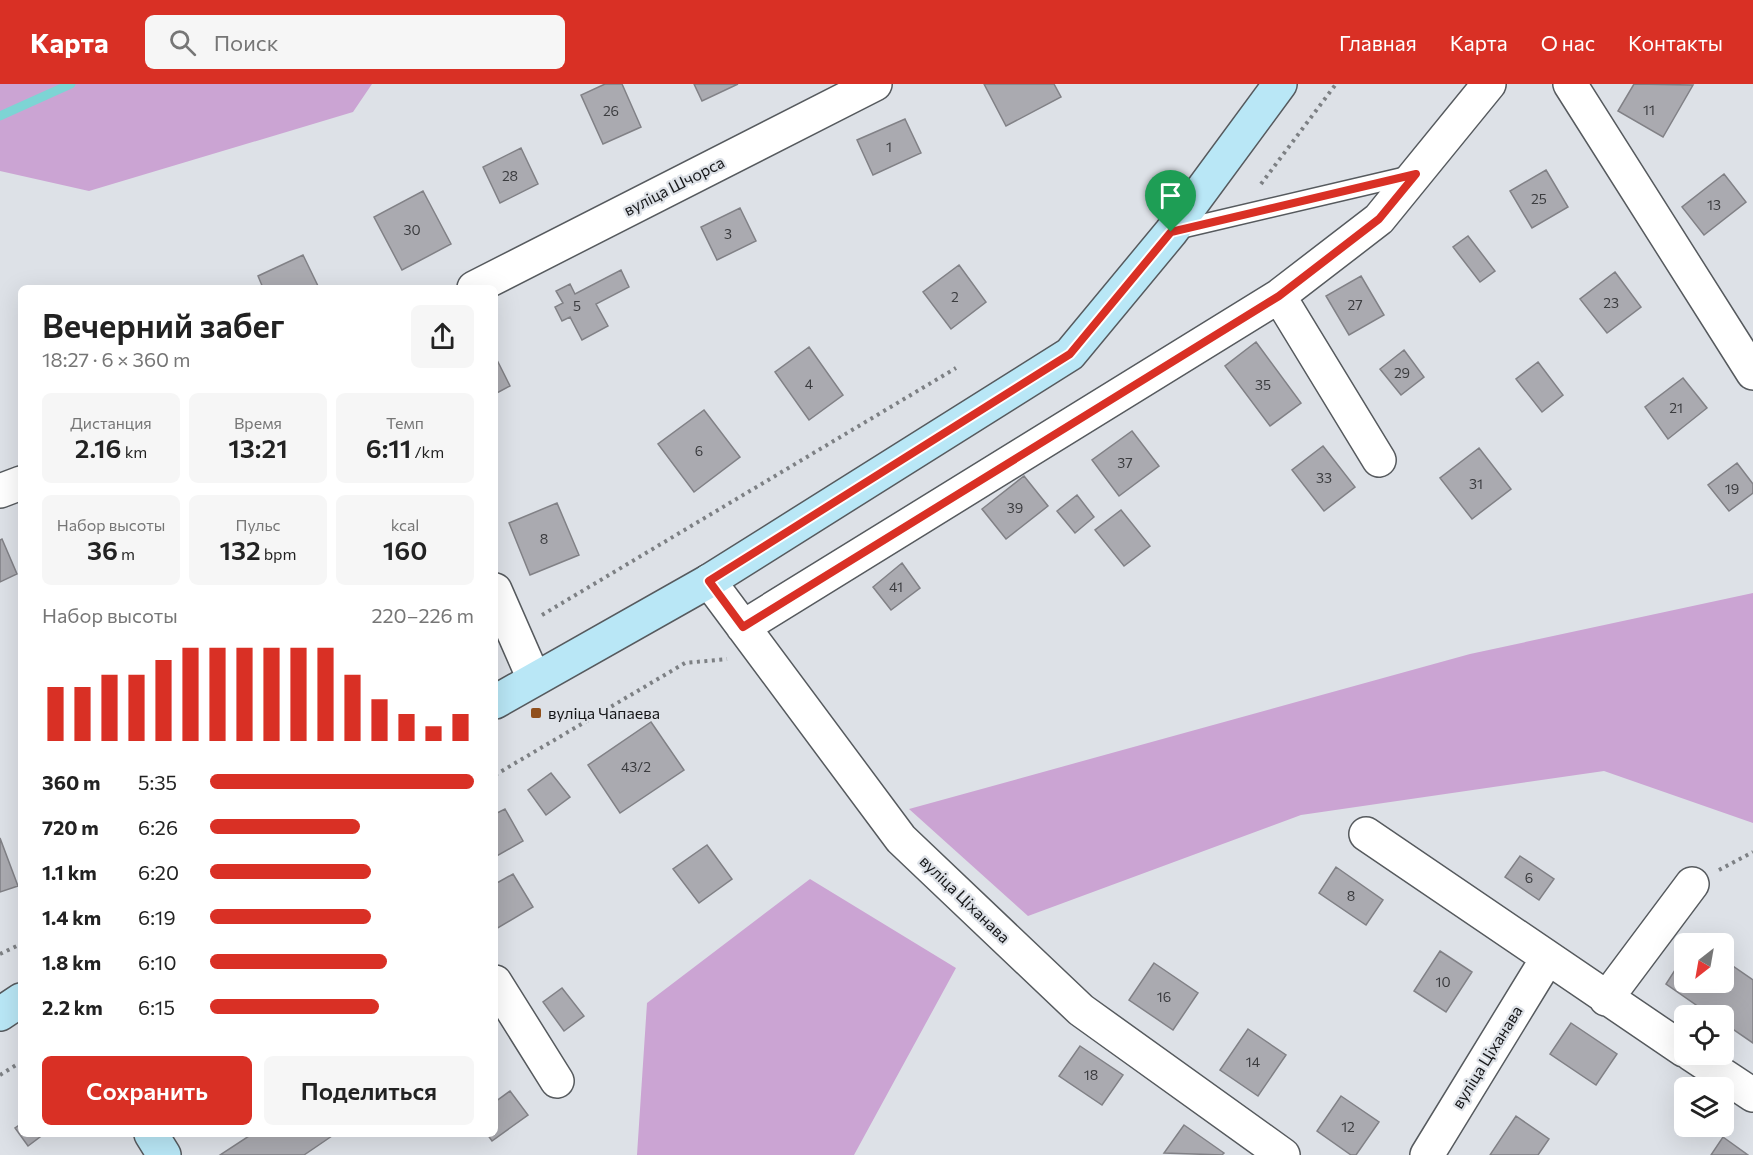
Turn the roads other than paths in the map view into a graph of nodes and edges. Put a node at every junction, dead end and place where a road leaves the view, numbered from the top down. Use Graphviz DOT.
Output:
graph roads {
  1 [pos="875,84"];
  2 [pos="1280,84"];
  3 [pos="1489,84"];
  4 [pos="1569,84"];
  5 [pos="1416,174"];
  6 [pos="1171,232"];
  7 [pos="480,285"];
  8 [pos="1279,296"];
  9 [pos="1753,373"];
  10 [pos="1379,460"];
  11 [pos="18,484"];
  12 [pos="0,491"];
  13 [pos="709,581"];
  14 [pos="498,597"];
  15 [pos="743,627"];
  16 [pos="534,679"];
  17 [pos="498,700"];
  18 [pos="1366,834"];
  19 [pos="1692,884"];
  20 [pos="1547,959"];
  21 [pos="498,987"];
  22 [pos="1606,999"];
  23 [pos="18,1002"];
  24 [pos="0,1014"];
  25 [pos="1674,1043"];
  26 [pos="1708,1065"];
  27 [pos="557,1081"];
  28 [pos="1753,1095"];
  29 [pos="153,1137"];
  30 [pos="165,1155"];
  31 [pos="1282,1155"];
  32 [pos="1427,1155"];
  1 -- 7 [label="street, вуліца Шчорса"];
  2 -- 6 [label="street"];
  3 -- 5 [label="street"];
  4 -- 9 [label="street"];
  5 -- 6 [label="lane"];
  5 -- 8 [label="street"];
  6 -- 13 [label="street"];
  8 -- 10 [label="street"];
  8 -- 15 [label="street"];
  11 -- 12 [label="street"];
  13 -- 15 [label="street, вуліца Ціханава"];
  13 -- 16 [label="street"];
  14 -- 16 [label="street"];
  15 -- 31 [label="street, вуліца Ціханава"];
  16 -- 17 [label="street"];
  18 -- 20 [label="street"];
  19 -- 22 [label="street"];
  20 -- 22 [label="street"];
  20 -- 32 [label="street, вуліца Ціханава"];
  21 -- 27 [label="street"];
  22 -- 25 [label="street"];
  23 -- 24 [label="street"];
  26 -- 28 [label="street"];
  29 -- 30 [label="street"];
}
